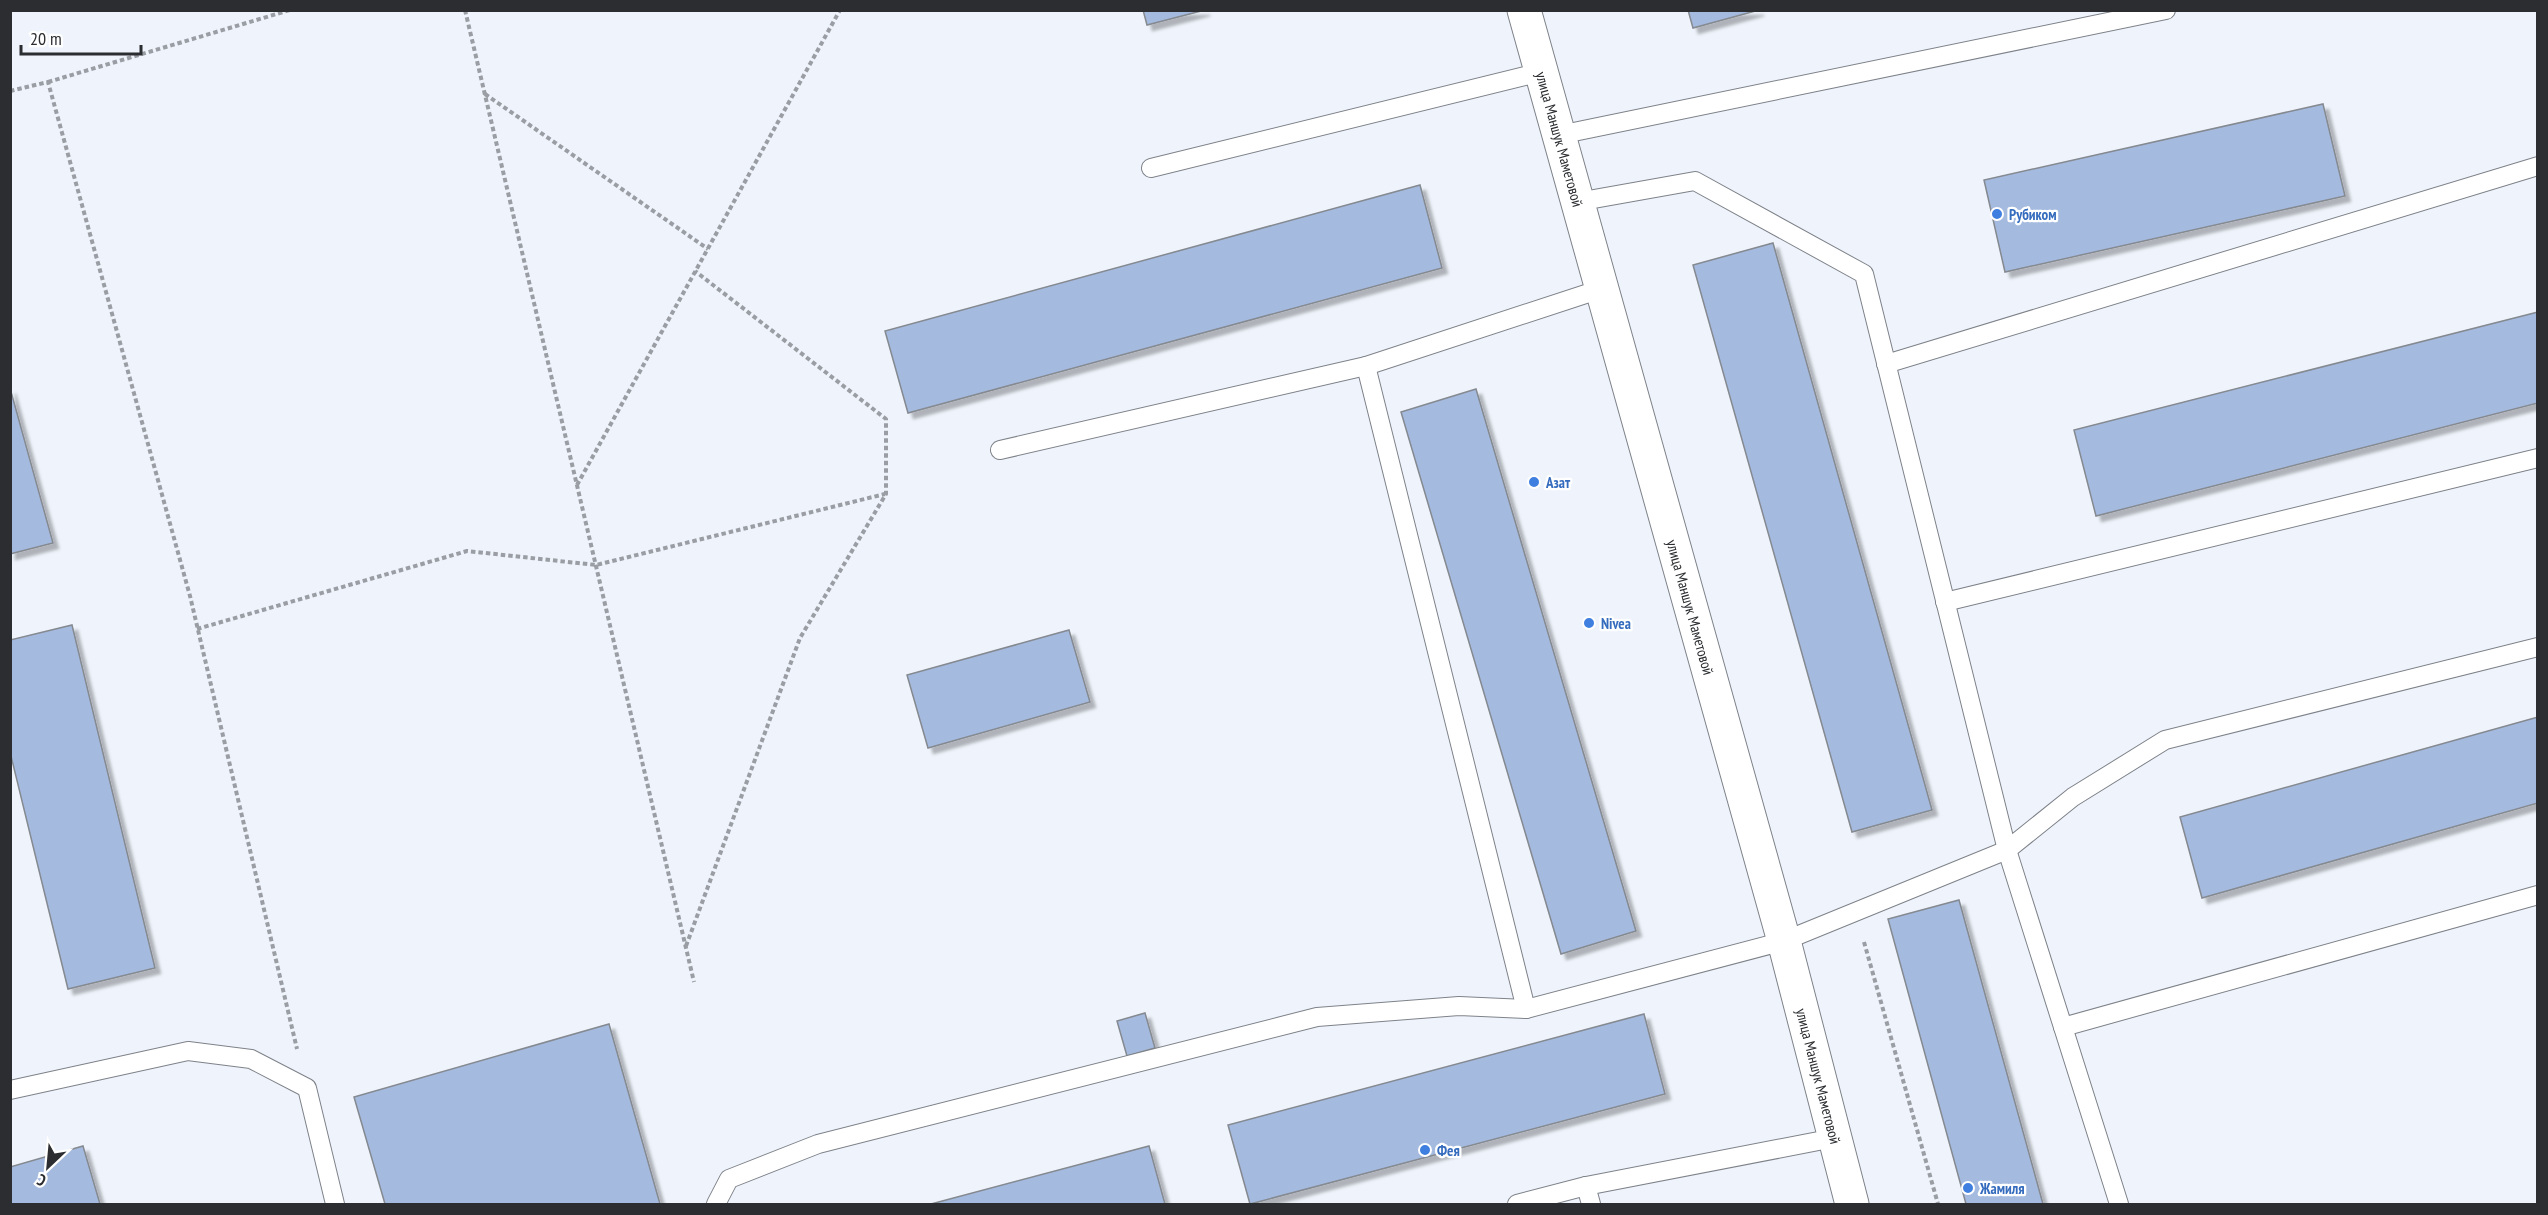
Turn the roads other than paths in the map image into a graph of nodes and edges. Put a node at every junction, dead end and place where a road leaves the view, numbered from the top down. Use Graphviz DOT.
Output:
graph roads {
  1 [pos="1524,10"];
  2 [pos="2166,10"];
  3 [pos="1541,72"];
  4 [pos="1559,135"];
  5 [pos="2538,166"];
  6 [pos="1151,168"];
  7 [pos="1577,202"];
  8 [pos="1601,289"];
  9 [pos="1886,364"];
  10 [pos="1366,366"];
  11 [pos="1000,450"];
  12 [pos="2538,458"];
  13 [pos="1945,602"];
  14 [pos="2538,647"];
  15 [pos="2007,850"];
  16 [pos="2538,895"];
  17 [pos="1784,941"];
  18 [pos="1526,1009"];
  19 [pos="2063,1027"];
  20 [pos="10,1090"];
  21 [pos="1834,1138"];
  22 [pos="1586,1186"];
  23 [pos="335,1204"];
  24 [pos="716,1204"];
  25 [pos="1517,1204"];
  26 [pos="1591,1204"];
  27 [pos="1852,1204"];
  28 [pos="2119,1204"];
  1 -- 3 [label="street, улица Маншук Маметовой"];
  2 -- 4 [label="lane"];
  3 -- 4 [label="street, улица Маншук Маметовой"];
  3 -- 6 [label="lane"];
  4 -- 7 [label="street, улица Маншук Маметовой"];
  5 -- 9 [label="lane"];
  7 -- 8 [label="street, улица Маншук Маметовой"];
  7 -- 9 [label="lane"];
  8 -- 10 [label="lane"];
  8 -- 17 [label="street, улица Маншук Маметовой"];
  9 -- 13 [label="lane"];
  10 -- 11 [label="lane"];
  10 -- 18 [label="lane"];
  12 -- 13 [label="lane"];
  13 -- 15 [label="lane"];
  14 -- 15 [label="lane"];
  15 -- 17 [label="lane"];
  15 -- 19 [label="lane"];
  16 -- 19 [label="lane"];
  17 -- 18 [label="lane"];
  17 -- 21 [label="street, улица Маншук Маметовой"];
  18 -- 24 [label="lane"];
  19 -- 28 [label="lane"];
  20 -- 23 [label="lane"];
  21 -- 22 [label="lane"];
  21 -- 27 [label="street, улица Маншук Маметовой"];
  22 -- 25 [label="lane"];
  22 -- 26 [label="lane"];
}
